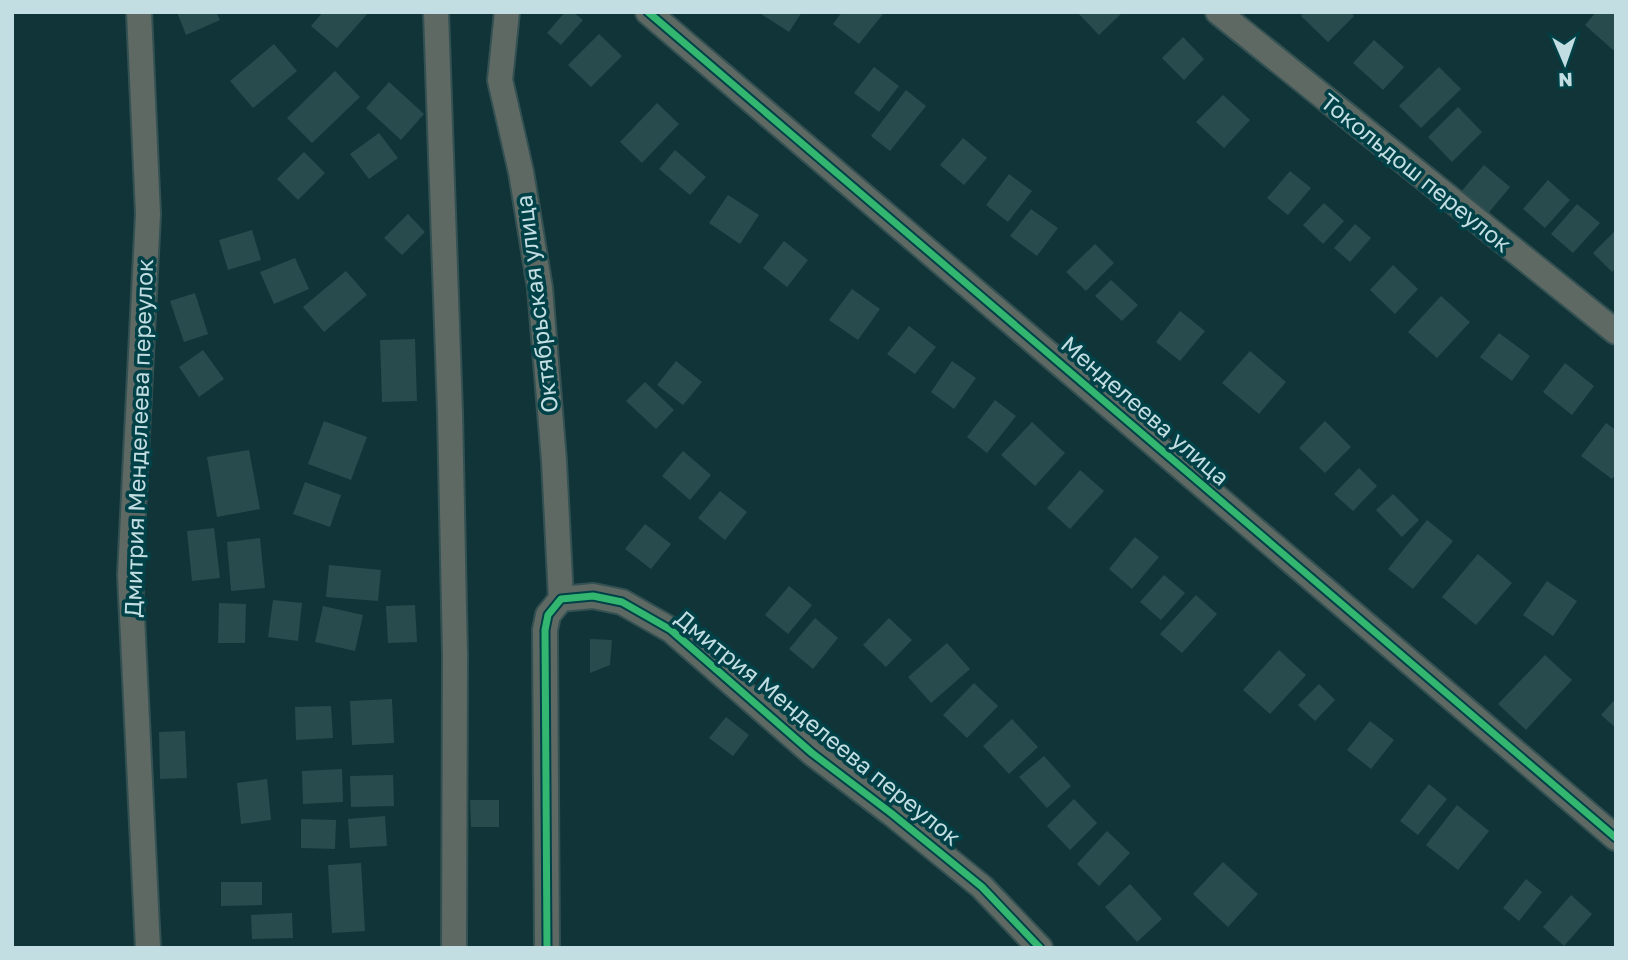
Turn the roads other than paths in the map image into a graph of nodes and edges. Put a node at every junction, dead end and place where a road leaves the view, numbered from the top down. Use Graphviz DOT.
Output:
graph roads {
  1 [pos="139,12"];
  2 [pos="436,12"];
  3 [pos="507,12"];
  4 [pos="649,12"];
  5 [pos="1218,12"];
  6 [pos="1616,332"];
  7 [pos="561,599"];
  8 [pos="1616,838"];
  9 [pos="148,948"];
  10 [pos="454,948"];
  11 [pos="547,948"];
  12 [pos="1040,948"];
  1 -- 9 [label="street, Дмитрия Менделеева переулок"];
  2 -- 10 [label="street"];
  3 -- 7 [label="street, Октябрьская улица"];
  4 -- 8 [label="street, Менделеева улица"];
  5 -- 6 [label="street, Токольдош переулок"];
  7 -- 11 [label="street"];
  7 -- 12 [label="street, Дмитрия Менделеева переулок"];
}
